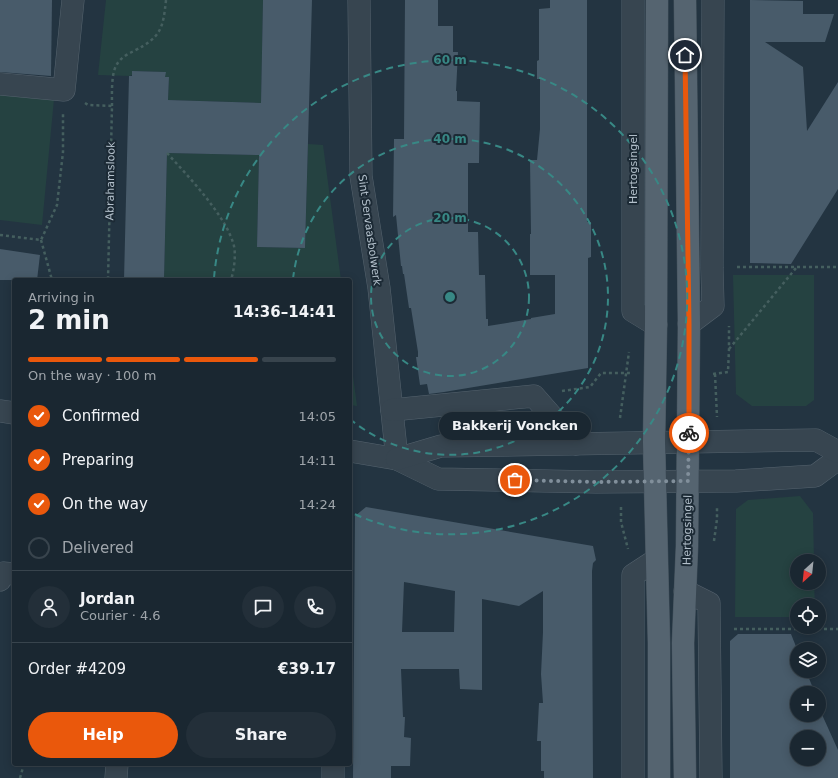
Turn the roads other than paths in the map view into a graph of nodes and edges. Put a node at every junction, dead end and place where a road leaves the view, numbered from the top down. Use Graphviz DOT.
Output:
graph roads {
  1 [pos="72,0"];
  2 [pos="359,0"];
  3 [pos="633,0"];
  4 [pos="657,0"];
  5 [pos="685,0"];
  6 [pos="712,0"];
  7 [pos="0,84"];
  8 [pos="689,324"];
  9 [pos="656,325"];
  10 [pos="392,410"];
  11 [pos="0,411"];
  12 [pos="12,414"];
  13 [pos="654,442"];
  14 [pos="689,442"];
  15 [pos="576,444"];
  16 [pos="352,451"];
  17 [pos="838,452"];
  18 [pos="397,459"];
  19 [pos="838,459"];
  20 [pos="655,481"];
  21 [pos="688,481"];
  22 [pos="656,560"];
  23 [pos="12,574"];
  24 [pos="0,580"];
  25 [pos="685,591"];
  26 [pos="117,766"];
  27 [pos="333,766"];
  28 [pos="116,778"];
  29 [pos="332,778"];
  30 [pos="633,778"];
  31 [pos="659,778"];
  32 [pos="685,778"];
  33 [pos="711,778"];
  1 -- 7 [label="street"];
  2 -- 10 [label="street, Sint Servaasbolwerk"];
  3 -- 9 [label="street, Hertogsingel"];
  4 -- 9 [label="main road"];
  5 -- 8 [label="main road, Hertogsingel"];
  6 -- 8 [label="street"];
  8 -- 14 [label="main road, Hertogsingel"];
  9 -- 13 [label="main road"];
  10 -- 15 [label="street"];
  10 -- 18 [label="street, Sint Servaasbolwerk"];
  11 -- 12 [label="street"];
  13 -- 14 [label="street"];
  13 -- 15 [label="street"];
  13 -- 20 [label="main road"];
  14 -- 17 [label="street"];
  14 -- 21 [label="main road, Hertogsingel"];
  15 -- 18 [label="street"];
  16 -- 18 [label="street"];
  18 -- 20 [label="street"];
  19 -- 21 [label="street"];
  20 -- 21 [label="street"];
  20 -- 22 [label="main road"];
  21 -- 25 [label="main road, Hertogsingel"];
  22 -- 30 [label="street"];
  22 -- 31 [label="main road"];
  23 -- 24 [label="street"];
  25 -- 32 [label="main road, Hertogsingel"];
  25 -- 33 [label="street"];
  26 -- 28 [label="street"];
  27 -- 29 [label="street"];
}
